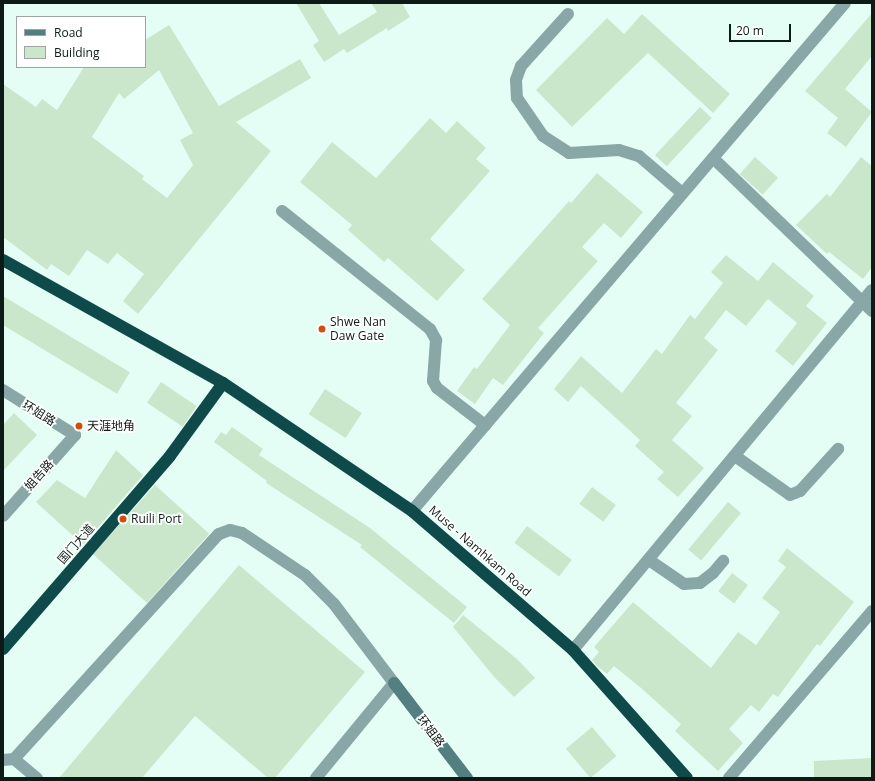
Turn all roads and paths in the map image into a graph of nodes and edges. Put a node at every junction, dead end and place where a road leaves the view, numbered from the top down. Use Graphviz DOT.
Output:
graph roads {
  1 [pos="845,3"];
  2 [pos="568,14"];
  3 [pos="713,158"];
  4 [pos="682,193"];
  5 [pos="282,211"];
  6 [pos="3,260"];
  7 [pos="872,290"];
  8 [pos="862,302"];
  9 [pos="872,311"];
  10 [pos="223,383"];
  11 [pos="3,390"];
  12 [pos="486,425"];
  13 [pos="75,435"];
  14 [pos="838,449"];
  15 [pos="735,456"];
  16 [pos="412,512"];
  17 [pos="3,516"];
  18 [pos="649,560"];
  19 [pos="722,561"];
  20 [pos="872,611"];
  21 [pos="3,649"];
  22 [pos="573,650"];
  23 [pos="394,683"];
  24 [pos="9,759"];
  25 [pos="36,778"];
  26 [pos="316,778"];
  27 [pos="467,778"];
  28 [pos="687,778"];
  29 [pos="729,778"];
  1 -- 3 [label="street"];
  2 -- 4 [label="street"];
  3 -- 4 [label="street"];
  3 -- 8 [label="street"];
  4 -- 12 [label="street"];
  5 -- 12 [label="street"];
  6 -- 10 [label="highway, Muse - Namhkam Road"];
  7 -- 8 [label="street"];
  8 -- 9 [label="street"];
  8 -- 15 [label="street"];
  10 -- 16 [label="highway, Muse - Namhkam Road"];
  10 -- 21 [label="highway, 国门大道"];
  11 -- 13 [label="street, 环姐路"];
  12 -- 16 [label="street"];
  13 -- 17 [label="street, 姐告路"];
  14 -- 15 [label="street"];
  15 -- 18 [label="street"];
  16 -- 22 [label="highway, Muse - Namhkam Road"];
  18 -- 19 [label="street"];
  18 -- 22 [label="street"];
  20 -- 29 [label="street"];
  22 -- 28 [label="highway, Muse - Namhkam Road"];
  23 -- 24 [label="street"];
  23 -- 26 [label="street"];
  23 -- 27 [label="street, 环姐路"];
  24 -- 25 [label="street"];
}
